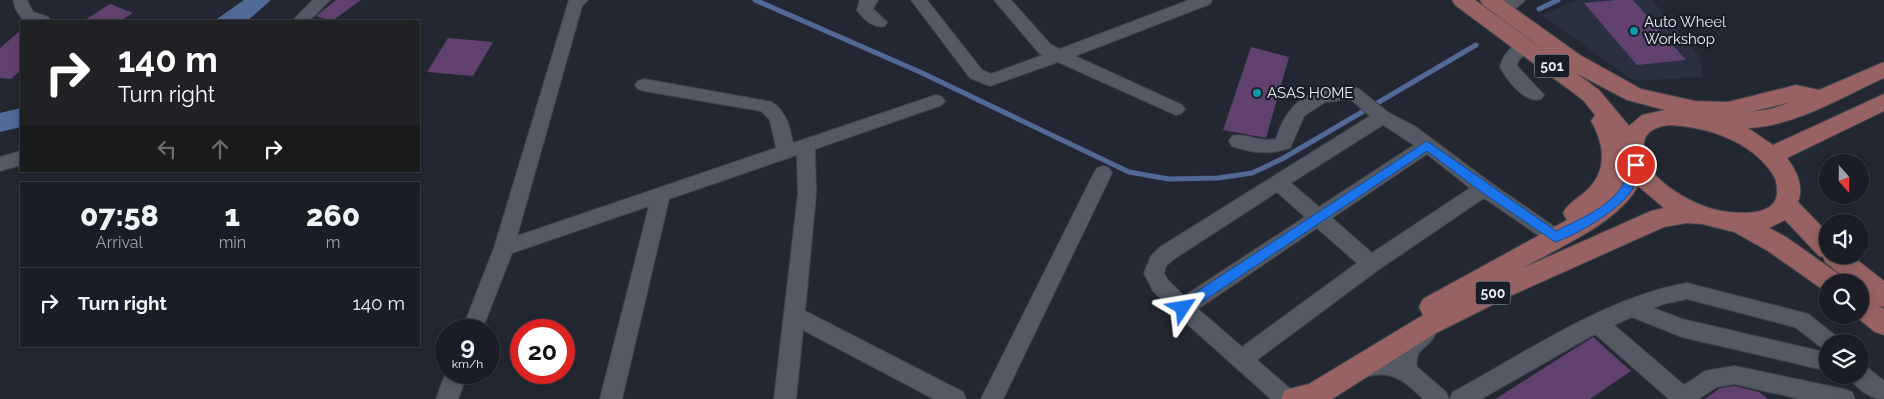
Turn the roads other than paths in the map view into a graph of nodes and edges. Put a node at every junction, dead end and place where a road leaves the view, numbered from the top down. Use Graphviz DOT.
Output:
graph roads {
  1 [pos="19,0"];
  2 [pos="322,0"];
  3 [pos="580,0"];
  4 [pos="870,0"];
  5 [pos="919,0"];
  6 [pos="1002,0"];
  7 [pos="1204,0"];
  8 [pos="1462,0"];
  9 [pos="1503,3"];
  10 [pos="36,20"];
  11 [pos="301,20"];
  12 [pos="879,22"];
  13 [pos="1532,51"];
  14 [pos="1058,55"];
  15 [pos="1572,60"];
  16 [pos="1884,68"];
  17 [pos="644,85"];
  18 [pos="1536,95"];
  19 [pos="1820,98"];
  20 [pos="936,101"];
  21 [pos="1884,102"];
  22 [pos="1176,109"];
  23 [pos="1383,117"];
  24 [pos="1697,118"];
  25 [pos="1238,141"];
  26 [pos="806,145"];
  27 [pos="1427,145"];
  28 [pos="786,151"];
  29 [pos="1633,155"];
  30 [pos="1771,156"];
  31 [pos="20,158"];
  32 [pos="0,164"];
  33 [pos="1103,173"];
  34 [pos="1279,183"];
  35 [pos="1484,188"];
  36 [pos="661,194"];
  37 [pos="1786,206"];
  38 [pos="1702,215"];
  39 [pos="1319,219"];
  40 [pos="1739,223"];
  41 [pos="1566,231"];
  42 [pos="1819,240"];
  43 [pos="504,248"];
  44 [pos="1371,264"];
  45 [pos="1845,264"];
  46 [pos="1820,274"];
  47 [pos="1884,296"];
  48 [pos="1183,308"];
  49 [pos="1632,308"];
  50 [pos="1869,312"];
  51 [pos="795,316"];
  52 [pos="476,319"];
  53 [pos="1437,320"];
  54 [pos="1597,323"];
  55 [pos="1884,324"];
  56 [pos="1819,334"];
  57 [pos="1241,360"];
  58 [pos="1819,360"];
  59 [pos="1407,370"];
  60 [pos="1351,372"];
  61 [pos="1869,382"];
  62 [pos="453,384"];
  63 [pos="1884,394"];
  64 [pos="1684,398"];
  65 [pos="448,399"];
  66 [pos="611,399"];
  67 [pos="785,399"];
  68 [pos="955,399"];
  69 [pos="992,399"];
  70 [pos="1286,399"];
  71 [pos="1295,399"];
  72 [pos="1438,399"];
  73 [pos="1462,399"];
  74 [pos="1844,399"];
  1 -- 10 [label="street"];
  2 -- 11 [label="street"];
  3 -- 43 [label="street"];
  4 -- 12 [label="street"];
  5 -- 14 [label="street"];
  6 -- 14 [label="street"];
  7 -- 14 [label="street"];
  8 -- 13 [label="main road, 501"];
  9 -- 15 [label="main road, 501"];
  13 -- 18 [label="street"];
  13 -- 29 [label="main road, 501"];
  13 -- 41 [label="main road"];
  14 -- 22 [label="street"];
  15 -- 19 [label="main road"];
  15 -- 24 [label="main road, 501"];
  16 -- 19 [label="main road, 500"];
  17 -- 28 [label="street"];
  19 -- 24 [label="main road, 500"];
  20 -- 26 [label="street"];
  21 -- 30 [label="main road"];
  23 -- 25 [label="street"];
  23 -- 27 [label="street"];
  23 -- 34 [label="street"];
  24 -- 29 [label="main road, 500"];
  24 -- 30 [label="main road, 500"];
  26 -- 28 [label="street"];
  26 -- 51 [label="street"];
  27 -- 35 [label="street"];
  27 -- 39 [label="street"];
  28 -- 36 [label="street"];
  29 -- 38 [label="main road, 500"];
  29 -- 41 [label="main road, 500"];
  30 -- 37 [label="main road, 500"];
  31 -- 32 [label="street"];
  33 -- 69 [label="street"];
  34 -- 39 [label="street"];
  34 -- 48 [label="street"];
  35 -- 41 [label="street"];
  35 -- 44 [label="street"];
  36 -- 43 [label="street"];
  36 -- 66 [label="street"];
  37 -- 40 [label="main road, 500"];
  37 -- 42 [label="main road"];
  38 -- 40 [label="main road, 500"];
  38 -- 53 [label="main road, 500"];
  39 -- 44 [label="street"];
  39 -- 48 [label="street"];
  40 -- 46 [label="main road"];
  41 -- 71 [label="main road, 500"];
  43 -- 52 [label="street"];
  44 -- 57 [label="street"];
  45 -- 47 [label="main road"];
  48 -- 57 [label="street"];
  49 -- 54 [label="street"];
  49 -- 56 [label="street"];
  49 -- 58 [label="street"];
  50 -- 55 [label="main road"];
  51 -- 67 [label="street"];
  51 -- 68 [label="street"];
  53 -- 59 [label="street"];
  53 -- 60 [label="main road, 500"];
  54 -- 64 [label="street"];
  54 -- 73 [label="street"];
  57 -- 70 [label="street"];
  59 -- 60 [label="street"];
  59 -- 72 [label="street"];
  60 -- 71 [label="main road, 500"];
  61 -- 63 [label="street"];
  62 -- 65 [label="street"];
  64 -- 74 [label="street"];
}
